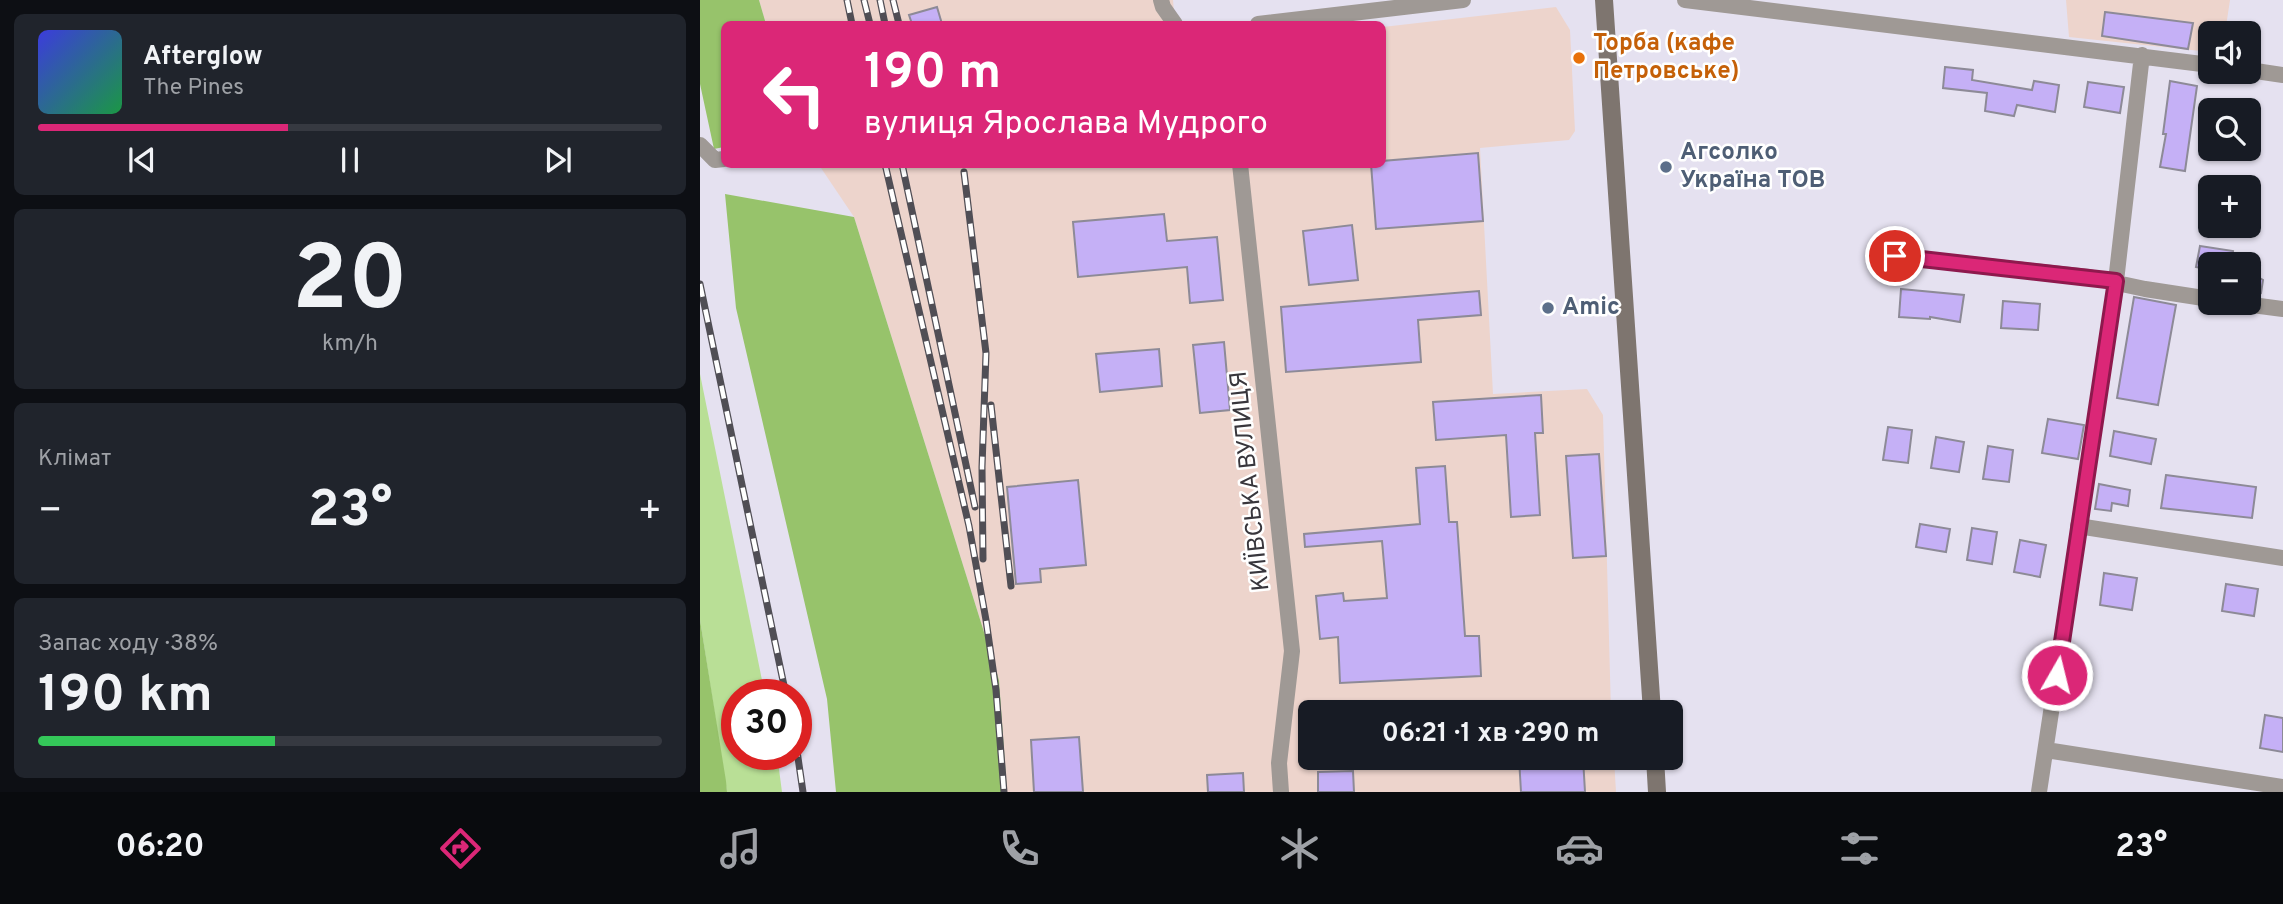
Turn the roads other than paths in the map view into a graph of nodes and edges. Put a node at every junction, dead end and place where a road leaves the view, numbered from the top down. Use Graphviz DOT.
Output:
graph roads {
  1 [pos="1161,0"];
  2 [pos="1463,0"];
  3 [pos="1604,0"];
  4 [pos="1685,0"];
  5 [pos="1173,21"];
  6 [pos="1284,21"];
  7 [pos="2142,55"];
  8 [pos="2198,63"];
  9 [pos="2261,72"];
  10 [pos="2283,75"];
  11 [pos="700,145"];
  12 [pos="721,159"];
  13 [pos="1240,168"];
  14 [pos="1895,256"];
  15 [pos="2116,281"];
  16 [pos="2198,297"];
  17 [pos="2261,306"];
  18 [pos="2283,309"];
  19 [pos="2078,526"];
  20 [pos="2283,558"];
  21 [pos="1651,700"];
  22 [pos="2046,750"];
  23 [pos="1656,770"];
  24 [pos="2283,787"];
  25 [pos="1281,792"];
  26 [pos="1657,792"];
  27 [pos="2039,792"];
  1 -- 5 [label="street"];
  2 -- 6 [label="street"];
  3 -- 21 [label="main road"];
  4 -- 7 [label="street"];
  7 -- 8 [label="street"];
  7 -- 15 [label="street"];
  9 -- 10 [label="street"];
  11 -- 12 [label="street"];
  13 -- 25 [label="street, КИЇВСЬКА ВУЛИЦЯ"];
  14 -- 15 [label="street"];
  15 -- 16 [label="street"];
  15 -- 19 [label="street"];
  17 -- 18 [label="street"];
  19 -- 20 [label="street"];
  19 -- 22 [label="street"];
  22 -- 24 [label="street"];
  22 -- 27 [label="street"];
  23 -- 26 [label="main road"];
}
